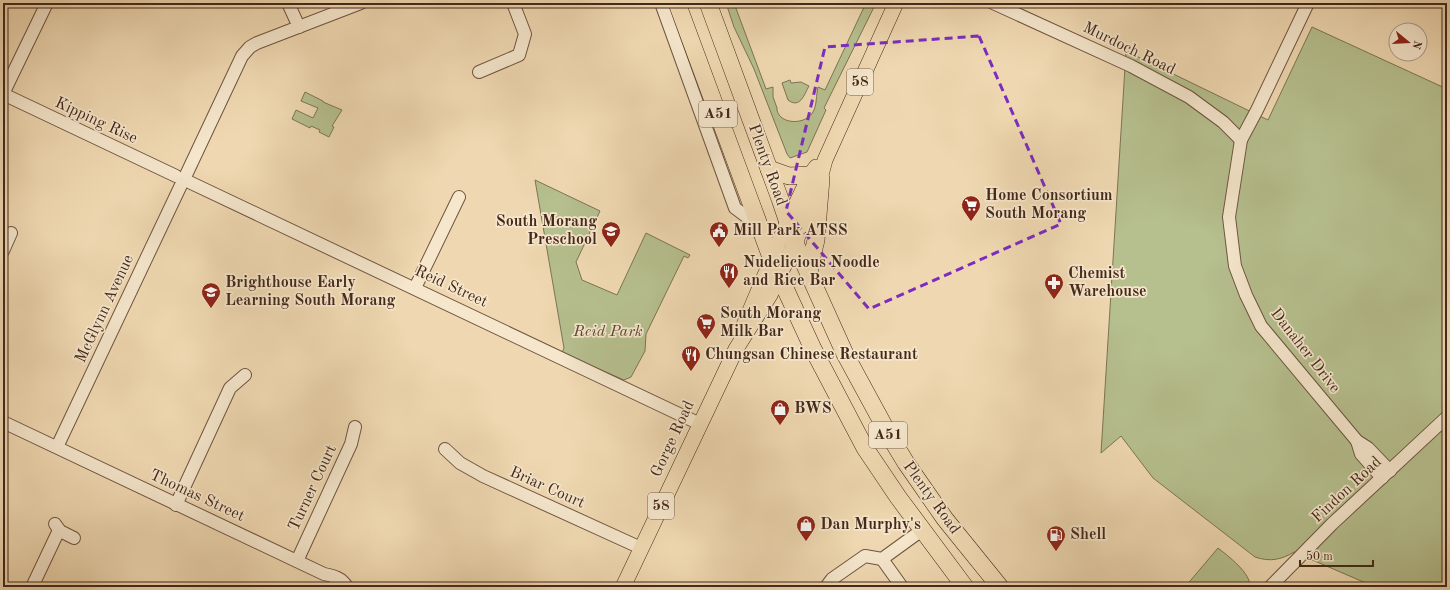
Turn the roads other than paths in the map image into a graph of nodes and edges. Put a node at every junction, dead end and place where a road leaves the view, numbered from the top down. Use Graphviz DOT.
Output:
graph roads {
  1 [pos="47,3"];
  2 [pos="288,3"];
  3 [pos="360,3"];
  4 [pos="513,3"];
  5 [pos="661,3"];
  6 [pos="677,3"];
  7 [pos="708,3"];
  8 [pos="896,3"];
  9 [pos="992,3"];
  10 [pos="1308,3"];
  11 [pos="299,27"];
  12 [pos="693,45"];
  13 [pos="479,72"];
  14 [pos="687,76"];
  15 [pos="3,94"];
  16 [pos="1241,140"];
  17 [pos="769,169"];
  18 [pos="815,177"];
  19 [pos="183,179"];
  20 [pos="459,197"];
  21 [pos="787,223"];
  22 [pos="759,226"];
  23 [pos="11,233"];
  24 [pos="795,244"];
  25 [pos="3,251"];
  26 [pos="772,260"];
  27 [pos="809,276"];
  28 [pos="779,277"];
  29 [pos="415,288"];
  30 [pos="736,349"];
  31 [pos="245,375"];
  32 [pos="1447,417"];
  33 [pos="3,422"];
  34 [pos="700,424"];
  35 [pos="355,427"];
  36 [pos="57,447"];
  37 [pos="445,449"];
  38 [pos="1386,475"];
  39 [pos="176,505"];
  40 [pos="922,530"];
  41 [pos="74,538"];
  42 [pos="641,548"];
  43 [pos="882,559"];
  44 [pos="297,561"];
  45 [pos="324,574"];
  46 [pos="32,587"];
  47 [pos="338,587"];
  48 [pos="347,587"];
  49 [pos="623,587"];
  50 [pos="826,587"];
  51 [pos="902,587"];
  52 [pos="965,587"];
  53 [pos="1000,587"];
  54 [pos="1270,587"];
  1 -- 15 [label="street"];
  2 -- 11 [label="street"];
  3 -- 11 [label="street, McGlynn Avenue"];
  4 -- 13 [label="street"];
  5 -- 14 [label="street, Plenty Road"];
  6 -- 12 [label="highway, Plenty Road / A51"];
  7 -- 17 [label="highway, Plenty Road / A51"];
  8 -- 18 [label="main road, 58"];
  9 -- 16 [label="street, Murdoch Road"];
  10 -- 16 [label="street, Danaher Drive"];
  11 -- 19 [label="street, McGlynn Avenue"];
  12 -- 14 [label="street"];
  12 -- 22 [label="highway, Plenty Road / A51"];
  14 -- 22 [label="street, Plenty Road"];
  15 -- 19 [label="street, Kipping Rise"];
  16 -- 38 [label="street, Danaher Drive"];
  17 -- 18 [label="highway"];
  17 -- 21 [label="highway, Plenty Road / A51"];
  18 -- 21 [label="main road, 58"];
  18 -- 24 [label="main road, 58"];
  18 -- 27 [label="highway"];
  19 -- 29 [label="street, Reid Street"];
  19 -- 36 [label="street, McGlynn Avenue"];
  20 -- 29 [label="street"];
  21 -- 24 [label="highway, Plenty Road / A51"];
  21 -- 26 [label="main road, 58"];
  22 -- 26 [label="highway, Plenty Road / A51"];
  23 -- 25 [label="street"];
  24 -- 27 [label="highway, Plenty Road / A51"];
  24 -- 28 [label="main road, Gorge Road / 58"];
  26 -- 28 [label="highway, Plenty Road / A51"];
  26 -- 30 [label="main road, Gorge Road / 58"];
  27 -- 53 [label="highway, Plenty Road / A51"];
  28 -- 30 [label="main road, Gorge Road / 58"];
  28 -- 40 [label="highway, Plenty Road / A51"];
  29 -- 34 [label="street, Reid Street"];
  30 -- 34 [label="main road, Gorge Road / 58"];
  31 -- 39 [label="street"];
  32 -- 38 [label="street, Findon Road"];
  33 -- 36 [label="street, Thomas Street"];
  34 -- 42 [label="main road, Gorge Road / 58"];
  35 -- 44 [label="street, Turner Court"];
  36 -- 39 [label="street, Thomas Street"];
  37 -- 42 [label="street, Briar Court"];
  38 -- 54 [label="street, Findon Road"];
  39 -- 44 [label="street, Thomas Street"];
  40 -- 43 [label="street"];
  40 -- 52 [label="highway, Plenty Road / A51"];
  41 -- 46 [label="street"];
  42 -- 49 [label="main road, Gorge Road / 58"];
  43 -- 50 [label="street"];
  43 -- 51 [label="street"];
  44 -- 45 [label="street, Thomas Street"];
  45 -- 47 [label="street, Thomas Street"];
  45 -- 48 [label="street, Thomas Street"];
}
